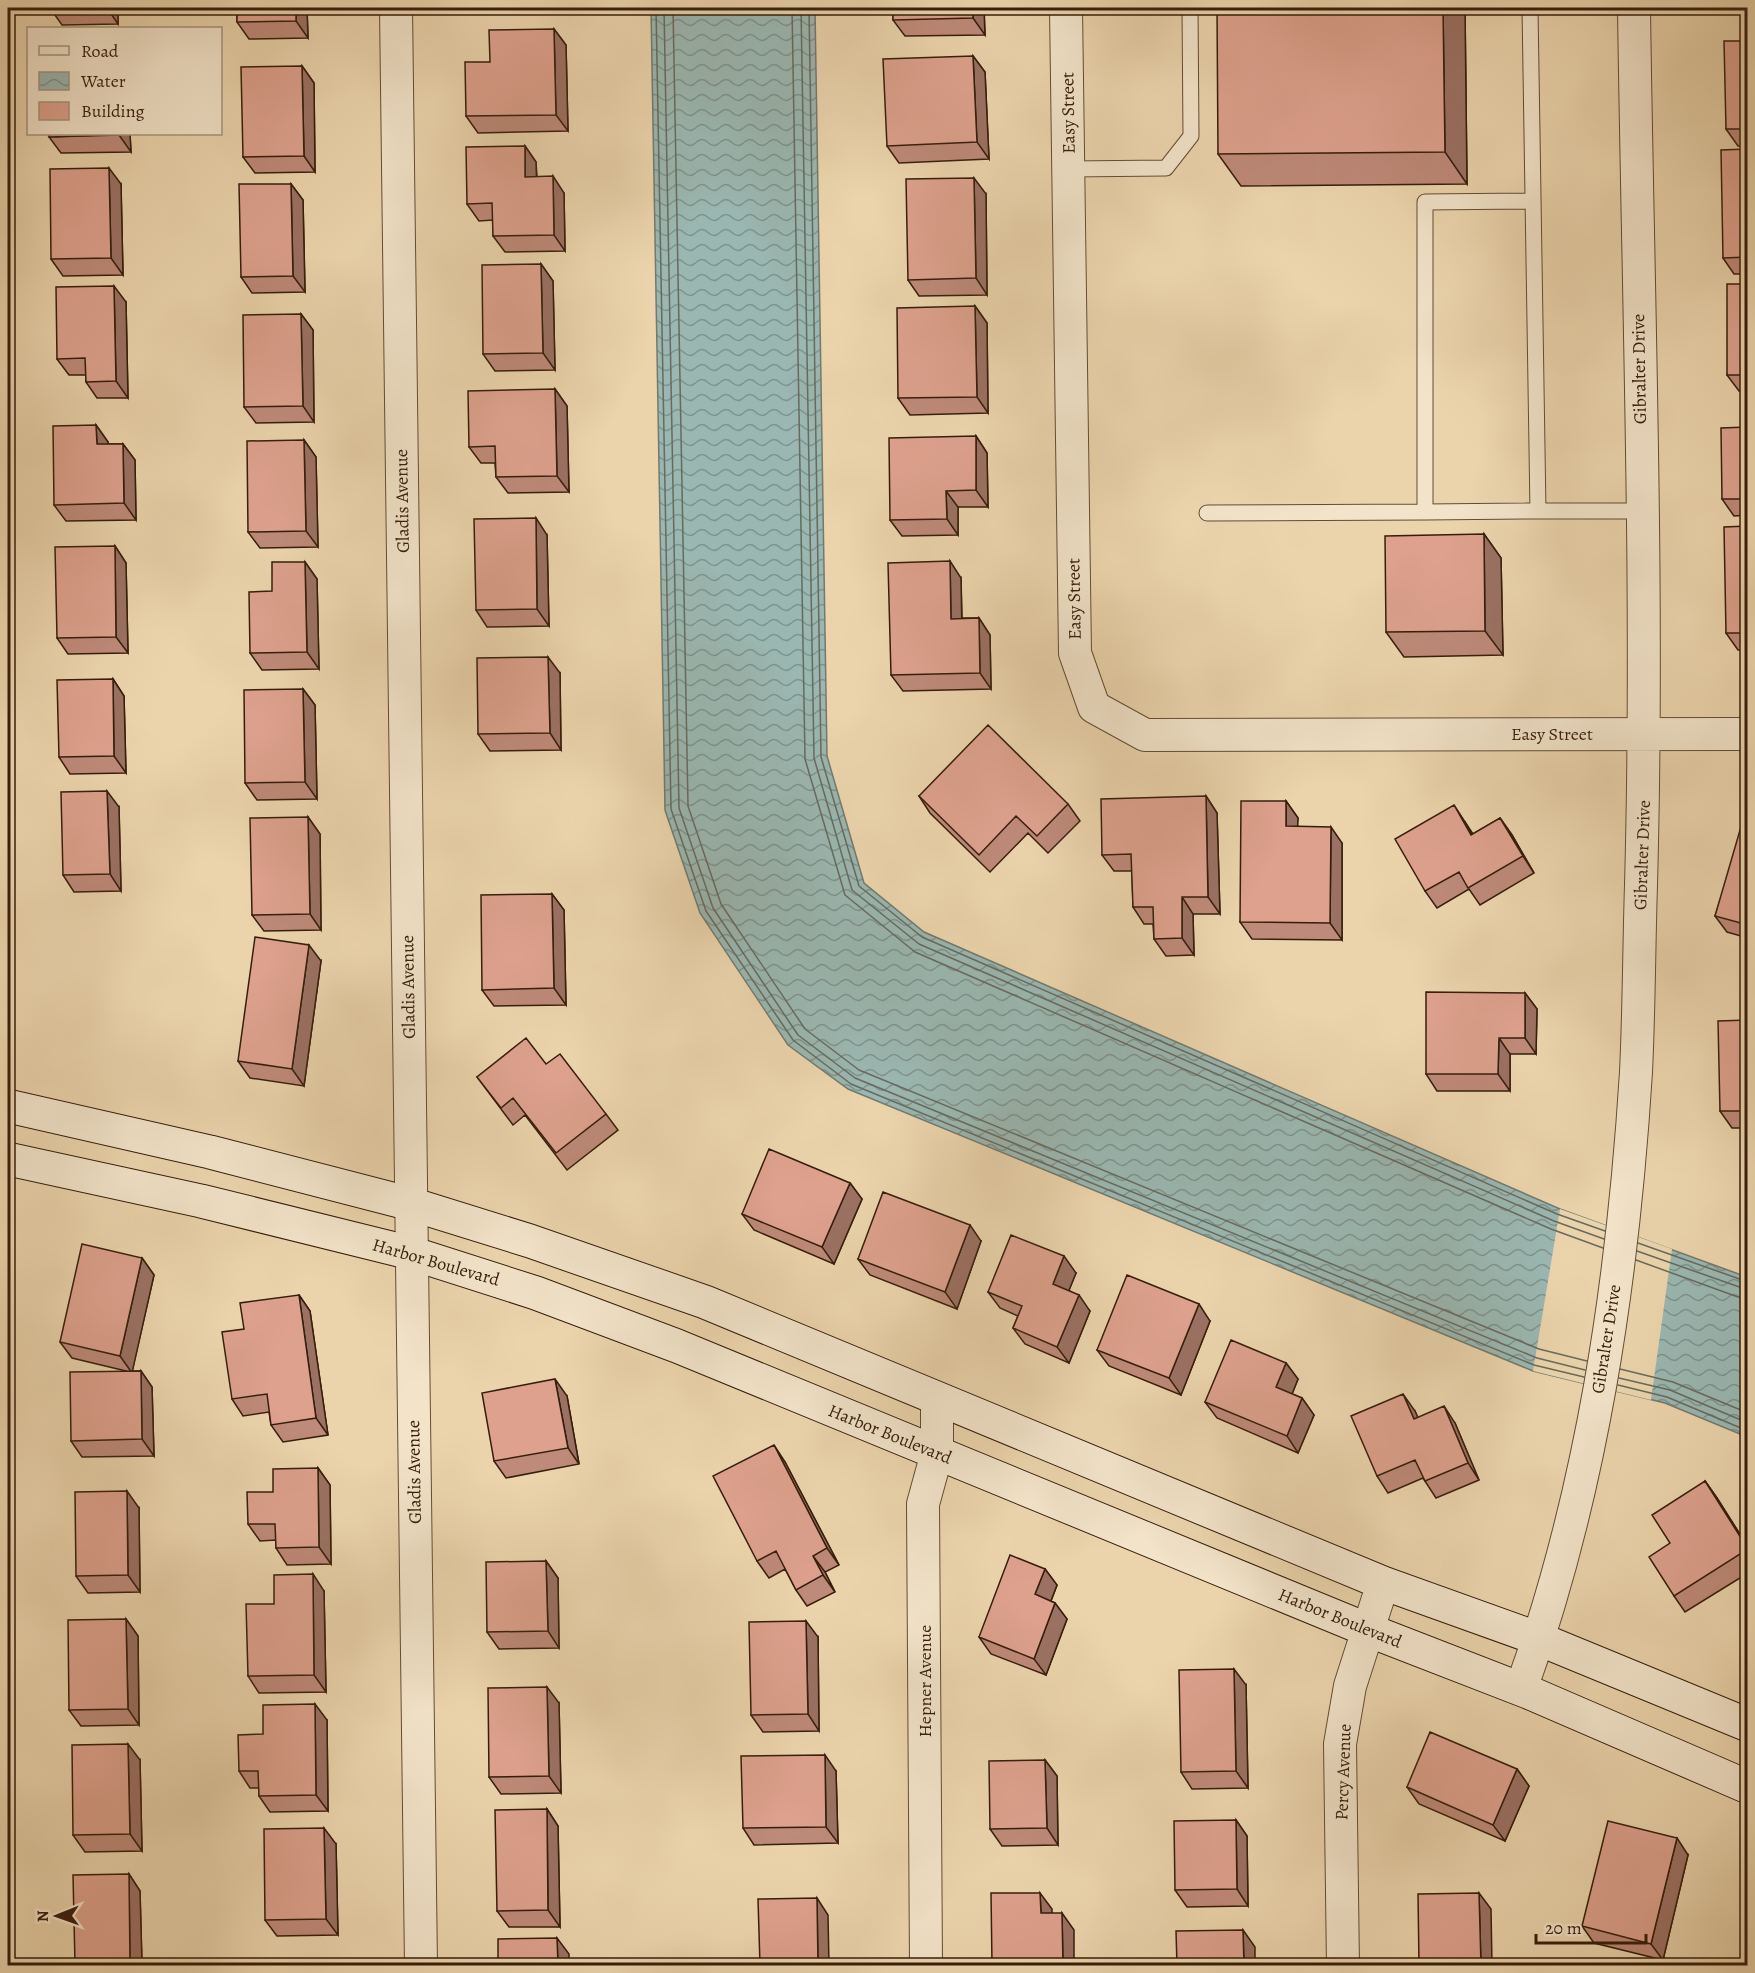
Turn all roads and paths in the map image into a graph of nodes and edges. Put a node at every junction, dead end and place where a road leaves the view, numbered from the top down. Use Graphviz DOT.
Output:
graph roads {
  1 [pos="396,8"];
  2 [pos="1066,8"];
  3 [pos="1190,8"];
  4 [pos="1530,8"];
  5 [pos="1634,8"];
  6 [pos="1069,169"];
  7 [pos="1533,201"];
  8 [pos="1538,511"];
  9 [pos="1642,511"];
  10 [pos="1425,512"];
  11 [pos="1207,513"];
  12 [pos="1748,734"];
  13 [pos="1645,735"];
  14 [pos="8,1106"];
  15 [pos="8,1159"];
  16 [pos="411,1204"];
  17 [pos="411,1253"];
  18 [pos="937,1398"];
  19 [pos="937,1453"];
  20 [pos="1383,1583"];
  21 [pos="1368,1630"];
  22 [pos="1539,1639"];
  23 [pos="1521,1689"];
  24 [pos="1748,1725"];
  25 [pos="1748,1787"];
  26 [pos="421,1965"];
  27 [pos="926,1965"];
  28 [pos="1343,1965"];
  1 -- 16 [label="street, Gladis Avenue"];
  2 -- 6 [label="street, Easy Street"];
  3 -- 6 [label="lane"];
  4 -- 7 [label="lane"];
  5 -- 9 [label="street, Gibralter Drive"];
  6 -- 13 [label="street, Easy Street"];
  7 -- 8 [label="lane"];
  7 -- 10 [label="lane"];
  8 -- 9 [label="lane"];
  8 -- 10 [label="lane"];
  9 -- 13 [label="street, Gibralter Drive"];
  10 -- 11 [label="lane"];
  12 -- 13 [label="street, Easy Street"];
  13 -- 22 [label="street, Gibralter Drive"];
  14 -- 16 [label="street"];
  15 -- 17 [label="street, Harbor Boulevard"];
  16 -- 17 [label="street, Gladis Avenue"];
  16 -- 18 [label="street"];
  17 -- 19 [label="street, Harbor Boulevard"];
  17 -- 26 [label="street, Gladis Avenue"];
  18 -- 19 [label="street, Hepner Avenue"];
  18 -- 20 [label="street"];
  19 -- 21 [label="street, Harbor Boulevard"];
  19 -- 27 [label="street, Hepner Avenue"];
  20 -- 21 [label="street, Percy Avenue"];
  20 -- 22 [label="street"];
  21 -- 23 [label="street, Harbor Boulevard"];
  21 -- 28 [label="street, Percy Avenue"];
  22 -- 23 [label="street, Gibralter Drive"];
  22 -- 24 [label="street"];
  23 -- 25 [label="street, Harbor Boulevard"];
}
